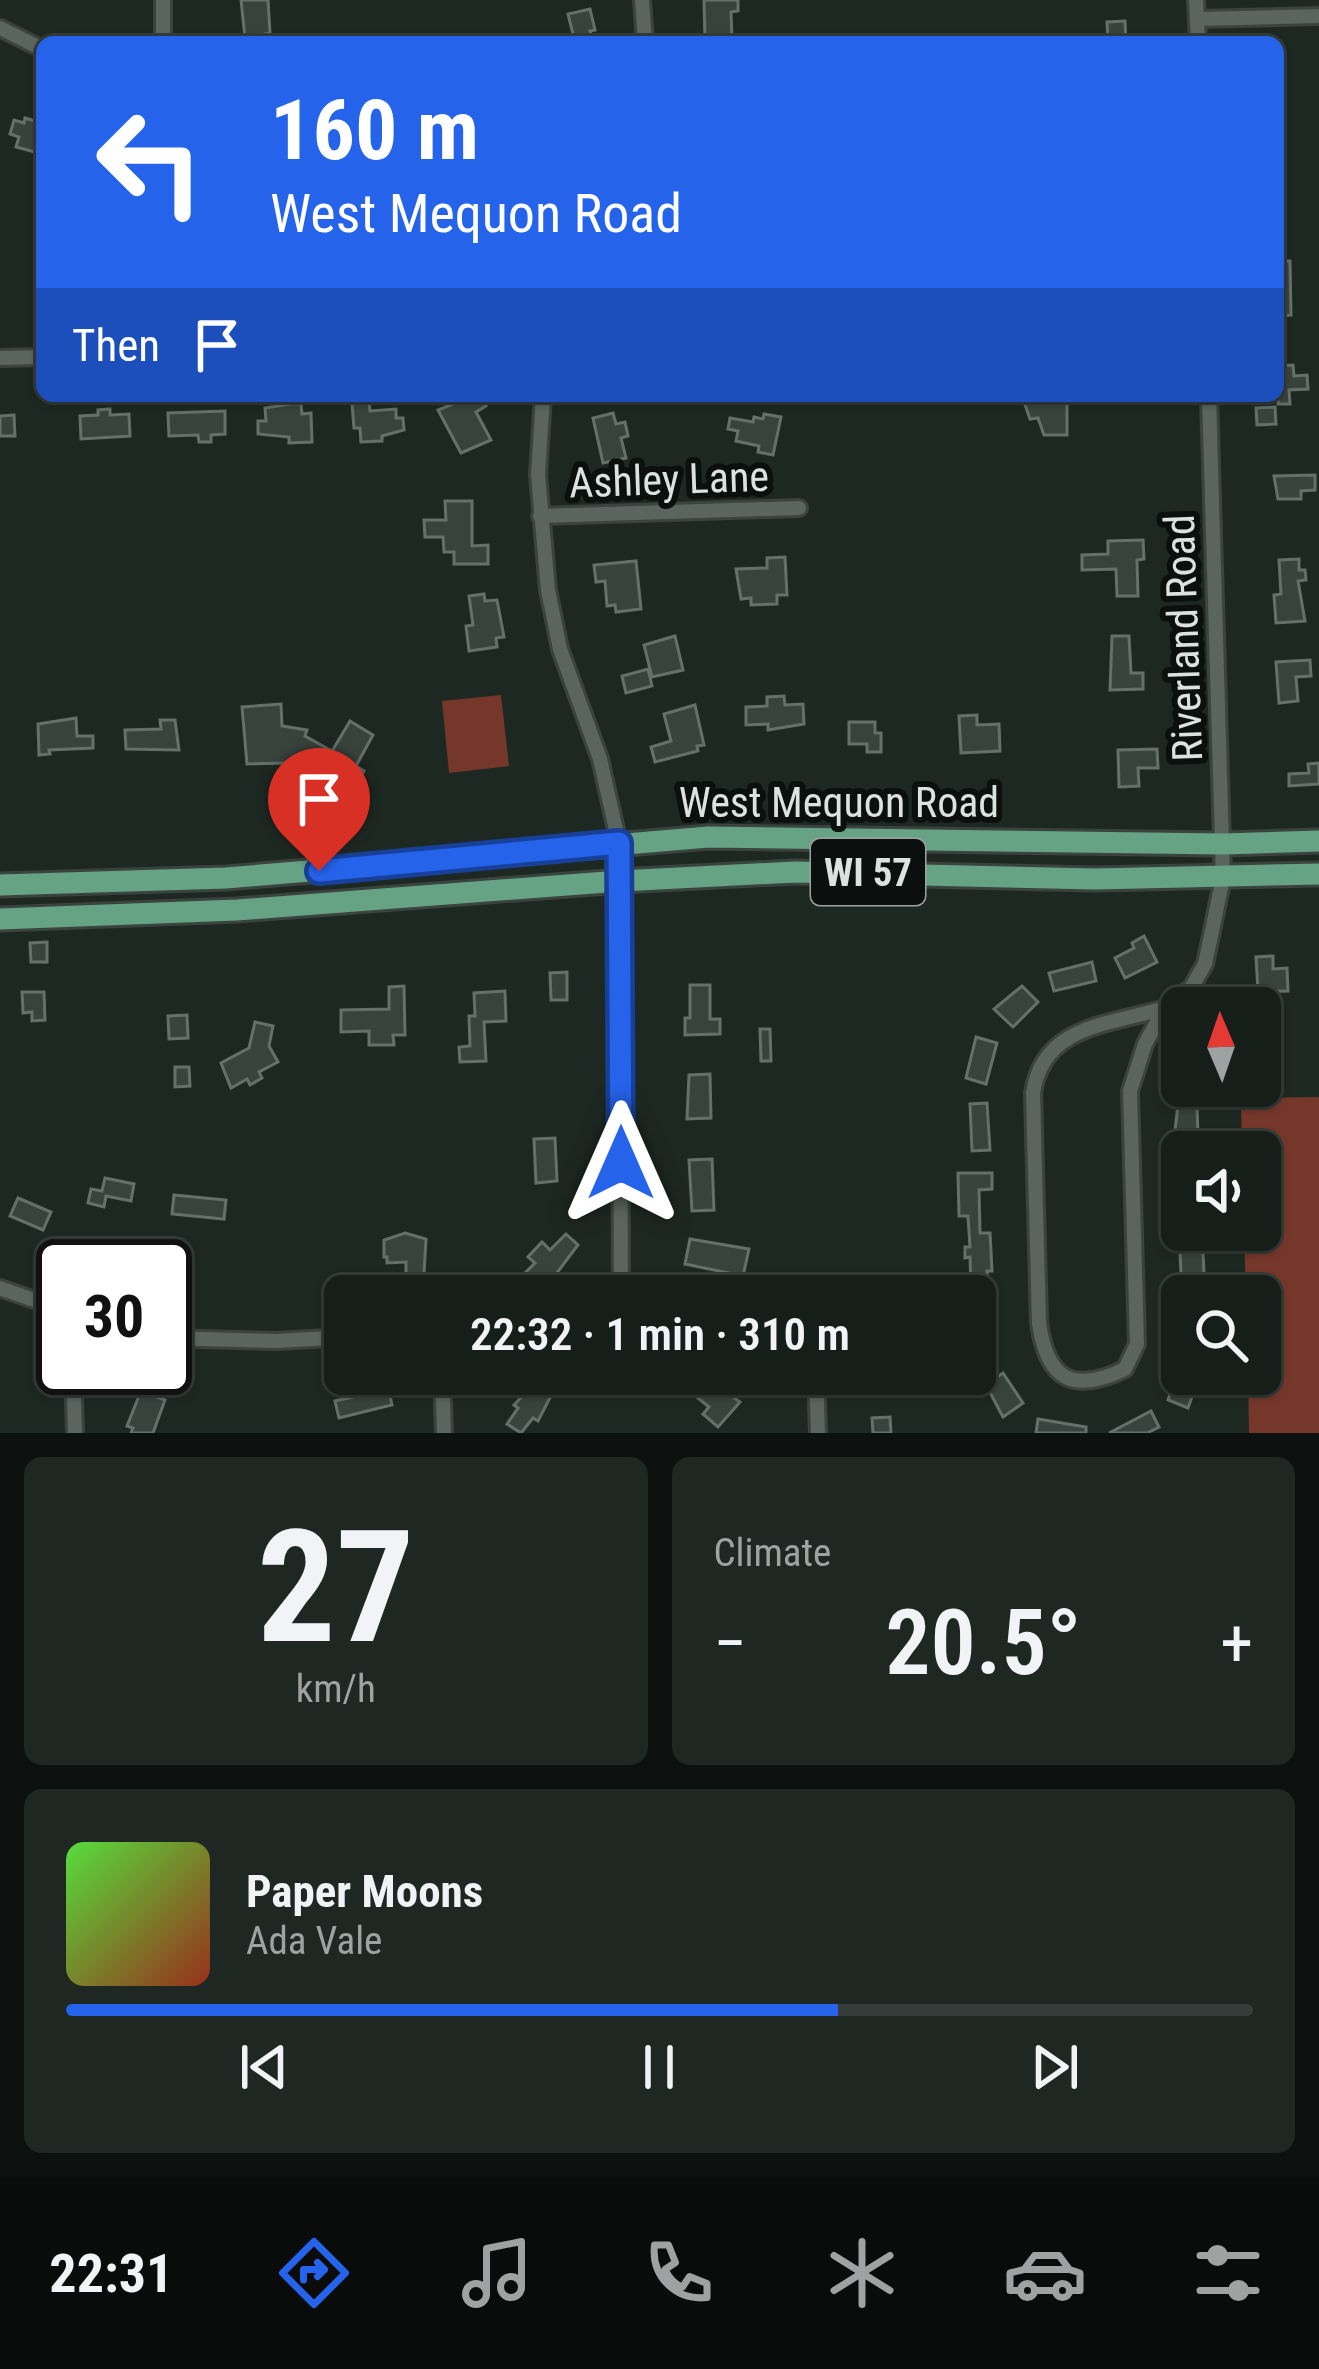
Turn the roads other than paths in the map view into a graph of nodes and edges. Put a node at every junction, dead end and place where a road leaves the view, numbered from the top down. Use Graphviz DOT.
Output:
graph roads {
  1 [pos="163,0"];
  2 [pos="642,0"];
  3 [pos="1196,0"];
  4 [pos="1319,16"];
  5 [pos="1197,20"];
  6 [pos="0,28"];
  7 [pos="163,36"];
  8 [pos="645,36"];
  9 [pos="1198,36"];
  10 [pos="36,46"];
  11 [pos="36,357"];
  12 [pos="0,358"];
  13 [pos="542,402"];
  14 [pos="1209,402"];
  15 [pos="799,508"];
  16 [pos="540,516"];
  17 [pos="1319,841"];
  18 [pos="619,843"];
  19 [pos="1222,844"];
  20 [pos="1319,874"];
  21 [pos="1222,878"];
  22 [pos="620,881"];
  23 [pos="0,885"];
  24 [pos="0,919"];
  25 [pos="1191,987"];
  26 [pos="1165,1009"];
  27 [pos="621,1275"];
  28 [pos="0,1288"];
  29 [pos="36,1301"];
  30 [pos="324,1338"];
  31 [pos="192,1339"];
  32 [pos="74,1395"];
  33 [pos="443,1395"];
  34 [pos="817,1395"];
  35 [pos="75,1433"];
  36 [pos="444,1433"];
  37 [pos="818,1433"];
  1 -- 7 [label="street"];
  2 -- 8 [label="street"];
  3 -- 5 [label="street"];
  4 -- 5 [label="street"];
  5 -- 9 [label="street"];
  6 -- 10 [label="street"];
  11 -- 12 [label="street"];
  13 -- 16 [label="street"];
  14 -- 19 [label="street, Riverland Road"];
  15 -- 16 [label="street, Ashley Lane"];
  16 -- 18 [label="street"];
  17 -- 19 [label="main road, West Mequon Road / WI 57"];
  18 -- 19 [label="main road, West Mequon Road / WI 57"];
  18 -- 22 [label="street"];
  18 -- 23 [label="main road, West Mequon Road / WI 57"];
  19 -- 21 [label="street, Riverland Road"];
  20 -- 21 [label="main road, West Mequon Road / WI 57"];
  21 -- 22 [label="main road, West Mequon Road / WI 57"];
  21 -- 25 [label="street, Riverland Road"];
  22 -- 24 [label="main road, West Mequon Road / WI 57"];
  22 -- 27 [label="street"];
  26 -- 26 [label="street, Riverland Road"];
  28 -- 29 [label="street"];
  30 -- 31 [label="street"];
  32 -- 35 [label="street"];
  33 -- 36 [label="street"];
  34 -- 37 [label="street"];
}
